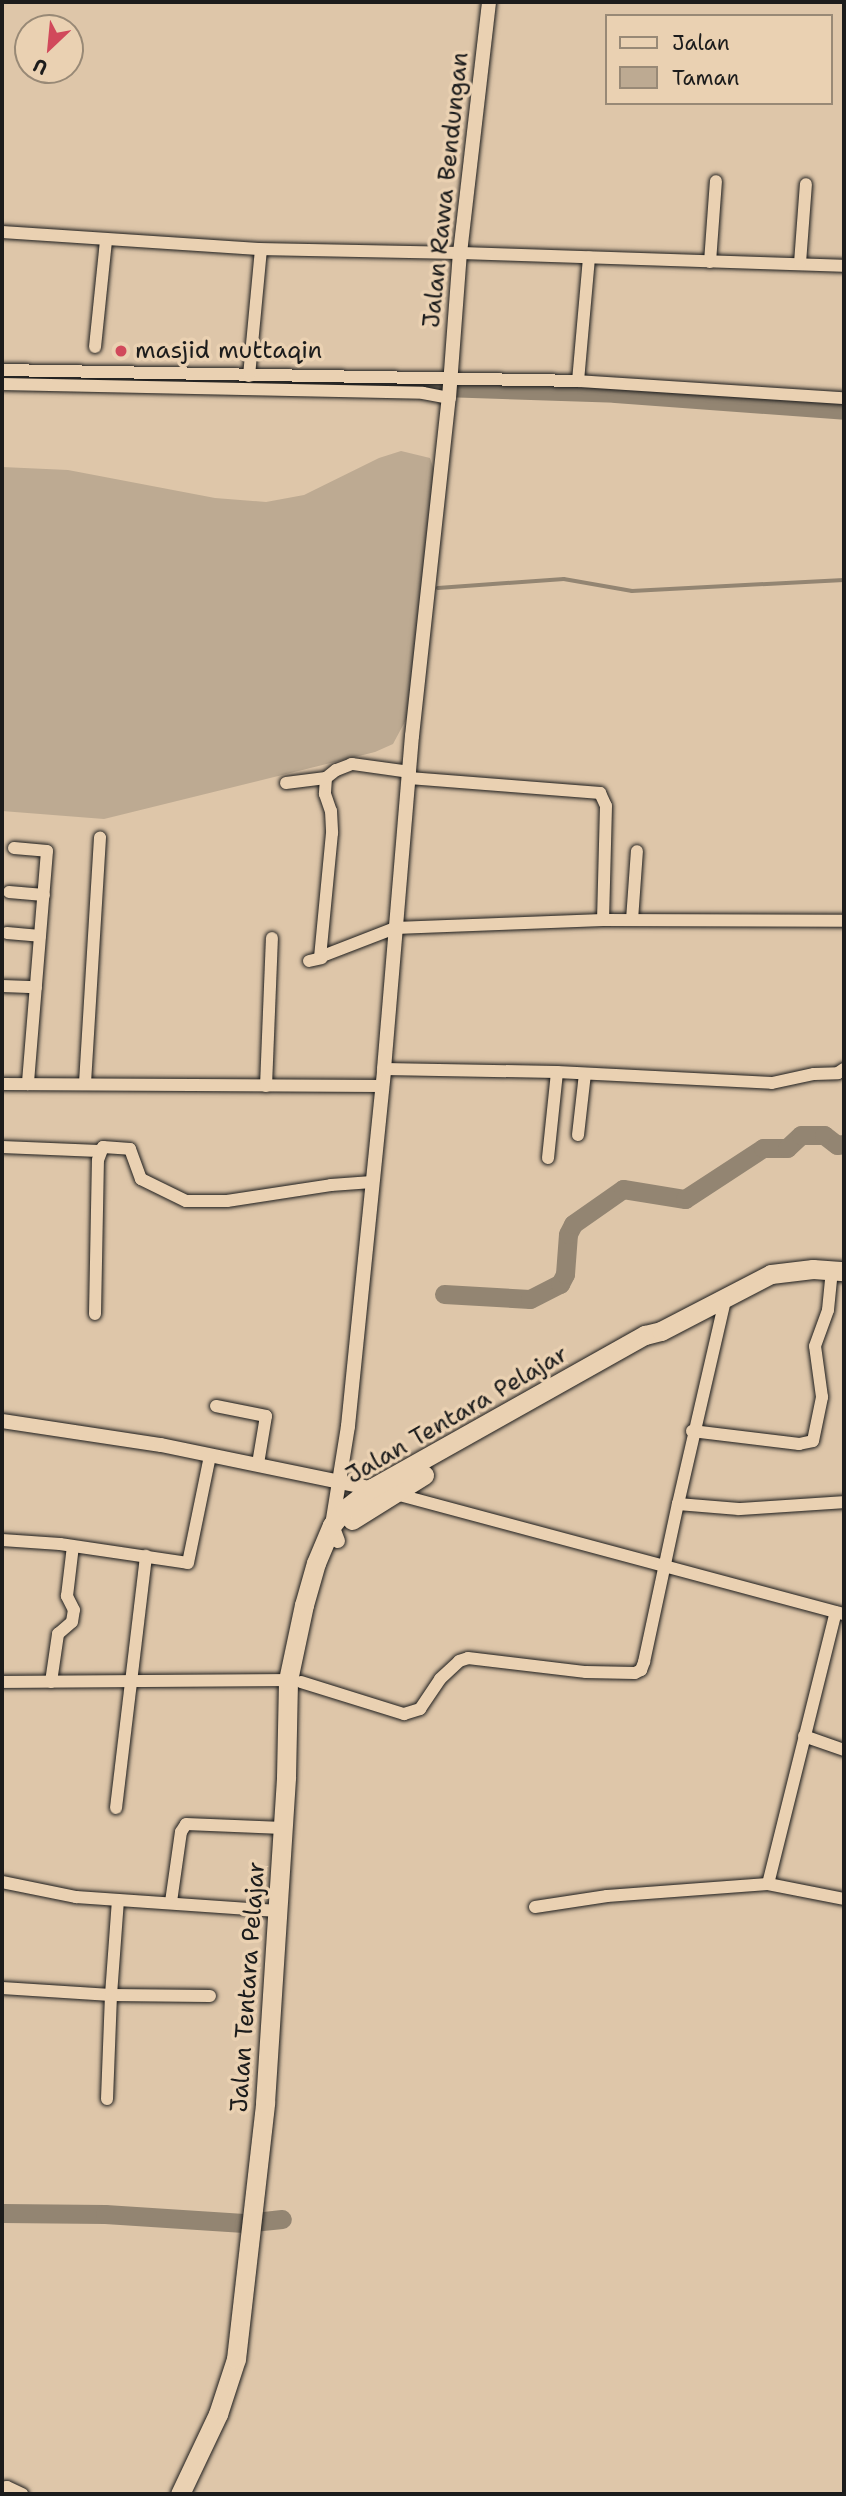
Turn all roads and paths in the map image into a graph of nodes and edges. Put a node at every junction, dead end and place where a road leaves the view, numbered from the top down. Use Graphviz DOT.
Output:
graph roads {
  1 [pos="489,2"];
  2 [pos="716,181"];
  3 [pos="806,184"];
  4 [pos="2,232"];
  5 [pos="106,241"];
  6 [pos="261,250"];
  7 [pos="460,253"];
  8 [pos="589,257"];
  9 [pos="709,262"];
  10 [pos="800,263"];
  11 [pos="844,266"];
  12 [pos="95,347"];
  13 [pos="2,370"];
  14 [pos="249,376"];
  15 [pos="578,381"];
  16 [pos="2,384"];
  17 [pos="449,388"];
  18 [pos="844,398"];
  19 [pos="410,773"];
  20 [pos="327,778"];
  21 [pos="286,783"];
  22 [pos="100,837"];
  23 [pos="14,848"];
  24 [pos="637,851"];
  25 [pos="9,892"];
  26 [pos="44,895"];
  27 [pos="603,920"];
  28 [pos="632,920"];
  29 [pos="844,921"];
  30 [pos="395,928"];
  31 [pos="7,933"];
  32 [pos="40,936"];
  33 [pos="272,938"];
  34 [pos="322,958"];
  35 [pos="309,961"];
  36 [pos="2,986"];
  37 [pos="36,987"];
  38 [pos="384,1069"];
  39 [pos="844,1069"];
  40 [pos="558,1072"];
  41 [pos="586,1074"];
  42 [pos="2,1083"];
  43 [pos="85,1083"];
  44 [pos="27,1084"];
  45 [pos="266,1086"];
  46 [pos="382,1086"];
  47 [pos="578,1135"];
  48 [pos="2,1147"];
  49 [pos="99,1151"];
  50 [pos="548,1158"];
  51 [pos="372,1182"];
  52 [pos="838,1270"];
  53 [pos="726,1296"];
  54 [pos="95,1314"];
  55 [pos="660,1331"];
  56 [pos="216,1406"];
  57 [pos="2,1421"];
  58 [pos="692,1431"];
  59 [pos="209,1457"];
  60 [pos="258,1464"];
  61 [pos="340,1481"];
  62 [pos="372,1488"];
  63 [pos="392,1493"];
  64 [pos="844,1502"];
  65 [pos="678,1504"];
  66 [pos="335,1533"];
  67 [pos="2,1540"];
  68 [pos="73,1546"];
  69 [pos="146,1556"];
  70 [pos="663,1565"];
  71 [pos="840,1613"];
  72 [pos="132,1681"];
  73 [pos="294,1681"];
  74 [pos="2,1682"];
  75 [pos="51,1682"];
  76 [pos="804,1736"];
  77 [pos="844,1750"];
  78 [pos="116,1808"];
  79 [pos="283,1828"];
  80 [pos="2,1882"];
  81 [pos="768,1884"];
  82 [pos="844,1899"];
  83 [pos="118,1900"];
  84 [pos="171,1902"];
  85 [pos="535,1907"];
  86 [pos="278,1911"];
  87 [pos="2,1988"];
  88 [pos="111,1995"];
  89 [pos="210,1996"];
  90 [pos="107,2099"];
  91 [pos="2,2488"];
  92 [pos="22,2494"];
  93 [pos="180,2494"];
  1 -- 7 [label="street, Jalan Rawa Bendungan"];
  2 -- 9 [label="street"];
  3 -- 10 [label="street"];
  4 -- 5 [label="street"];
  5 -- 6 [label="street"];
  5 -- 12 [label="street"];
  6 -- 7 [label="street"];
  6 -- 14 [label="street"];
  7 -- 8 [label="street"];
  7 -- 17 [label="street, Jalan Rawa Bendungan"];
  8 -- 9 [label="street"];
  8 -- 15 [label="street"];
  9 -- 10 [label="street"];
  10 -- 11 [label="street"];
  13 -- 14 [label="street"];
  14 -- 17 [label="street"];
  15 -- 17 [label="street"];
  15 -- 18 [label="street"];
  16 -- 17 [label="street"];
  17 -- 19 [label="street, Jalan Rawa Bendungan"];
  19 -- 20 [label="street"];
  19 -- 27 [label="street"];
  19 -- 30 [label="street, Jalan Rawa Bendungan"];
  20 -- 21 [label="street"];
  20 -- 34 [label="street"];
  22 -- 43 [label="street"];
  23 -- 26 [label="street"];
  24 -- 28 [label="street"];
  25 -- 26 [label="street"];
  26 -- 32 [label="street"];
  27 -- 28 [label="street"];
  27 -- 30 [label="street"];
  28 -- 29 [label="street"];
  30 -- 34 [label="street"];
  30 -- 38 [label="street, Jalan Rawa Bendungan"];
  31 -- 32 [label="street"];
  32 -- 37 [label="street"];
  33 -- 45 [label="street"];
  34 -- 35 [label="street"];
  36 -- 37 [label="street"];
  37 -- 44 [label="street"];
  38 -- 40 [label="street"];
  38 -- 46 [label="street, Jalan Rawa Bendungan"];
  39 -- 41 [label="street"];
  40 -- 41 [label="street"];
  40 -- 50 [label="street"];
  41 -- 47 [label="street"];
  42 -- 44 [label="street"];
  43 -- 44 [label="street"];
  43 -- 45 [label="street"];
  45 -- 46 [label="street"];
  46 -- 51 [label="street, Jalan Rawa Bendungan"];
  48 -- 49 [label="street"];
  49 -- 51 [label="street"];
  49 -- 54 [label="street"];
  51 -- 61 [label="street, Jalan Rawa Bendungan"];
  52 -- 53 [label="highway, Jalan Tentara Pelajar"];
  52 -- 58 [label="street"];
  53 -- 55 [label="highway, Jalan Tentara Pelajar"];
  53 -- 58 [label="street"];
  55 -- 62 [label="highway, Jalan Tentara Pelajar"];
  55 -- 63 [label="highway, Jalan Tentara Pelajar"];
  56 -- 60 [label="street"];
  57 -- 59 [label="street"];
  58 -- 65 [label="street"];
  59 -- 60 [label="street"];
  59 -- 69 [label="street"];
  60 -- 61 [label="street"];
  61 -- 62 [label="street"];
  61 -- 66 [label="street, Jalan Rawa Bendungan"];
  62 -- 63 [label="street"];
  62 -- 66 [label="highway, Jalan Tentara Pelajar"];
  63 -- 66 [label="highway, Jalan Tentara Pelajar"];
  63 -- 70 [label="street"];
  64 -- 65 [label="street"];
  65 -- 70 [label="street"];
  66 -- 73 [label="highway, Jalan Tentara Pelajar"];
  67 -- 68 [label="street"];
  68 -- 69 [label="street"];
  68 -- 75 [label="street"];
  69 -- 72 [label="street"];
  70 -- 71 [label="street"];
  70 -- 73 [label="street"];
  71 -- 76 [label="street"];
  72 -- 73 [label="street"];
  72 -- 75 [label="street"];
  72 -- 78 [label="street"];
  73 -- 79 [label="highway, Jalan Tentara Pelajar"];
  74 -- 75 [label="street"];
  76 -- 77 [label="street"];
  76 -- 81 [label="street"];
  79 -- 84 [label="street"];
  79 -- 86 [label="highway, Jalan Tentara Pelajar"];
  80 -- 83 [label="street"];
  81 -- 82 [label="street"];
  81 -- 85 [label="street"];
  83 -- 84 [label="street"];
  83 -- 88 [label="street"];
  84 -- 86 [label="street"];
  86 -- 93 [label="highway, Jalan Tentara Pelajar"];
  87 -- 88 [label="street"];
  88 -- 89 [label="street"];
  88 -- 90 [label="street"];
  91 -- 92 [label="street"];
}
